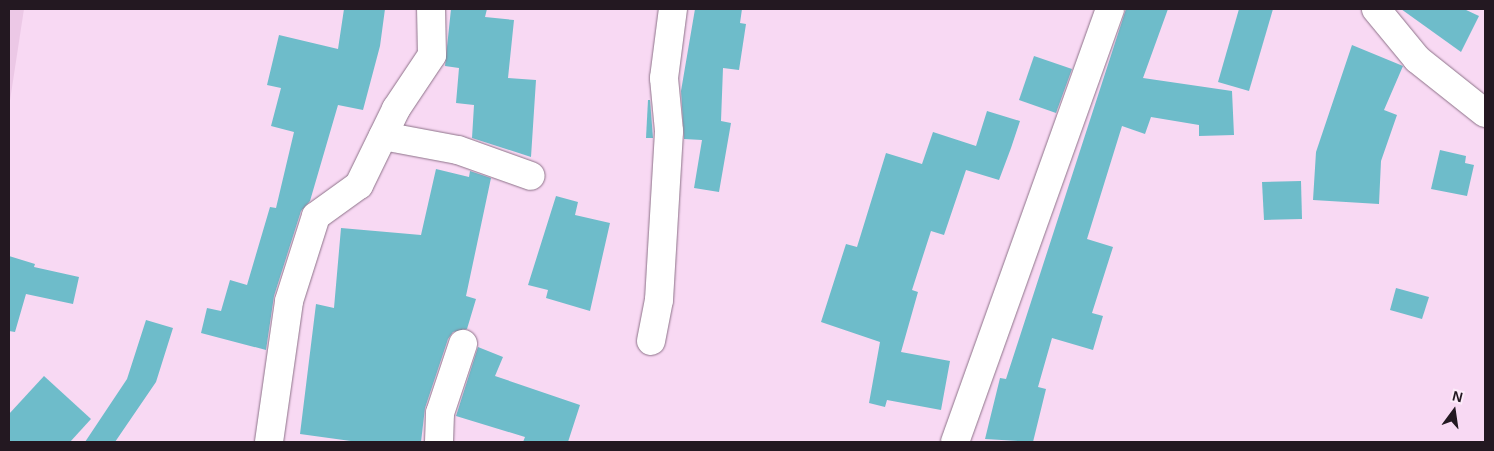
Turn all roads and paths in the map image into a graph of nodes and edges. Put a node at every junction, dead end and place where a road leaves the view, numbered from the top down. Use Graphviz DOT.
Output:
graph roads {
  1 [pos="431,9"];
  2 [pos="673,9"];
  3 [pos="1110,9"];
  4 [pos="1376,9"];
  5 [pos="1485,113"];
  6 [pos="383,136"];
  7 [pos="530,176"];
  8 [pos="650,341"];
  9 [pos="463,344"];
  10 [pos="269,442"];
  11 [pos="439,442"];
  12 [pos="955,442"];
  1 -- 6 [label="street"];
  2 -- 8 [label="street"];
  3 -- 12 [label="street"];
  4 -- 5 [label="street"];
  6 -- 7 [label="street"];
  6 -- 10 [label="street"];
  9 -- 11 [label="street"];
}
